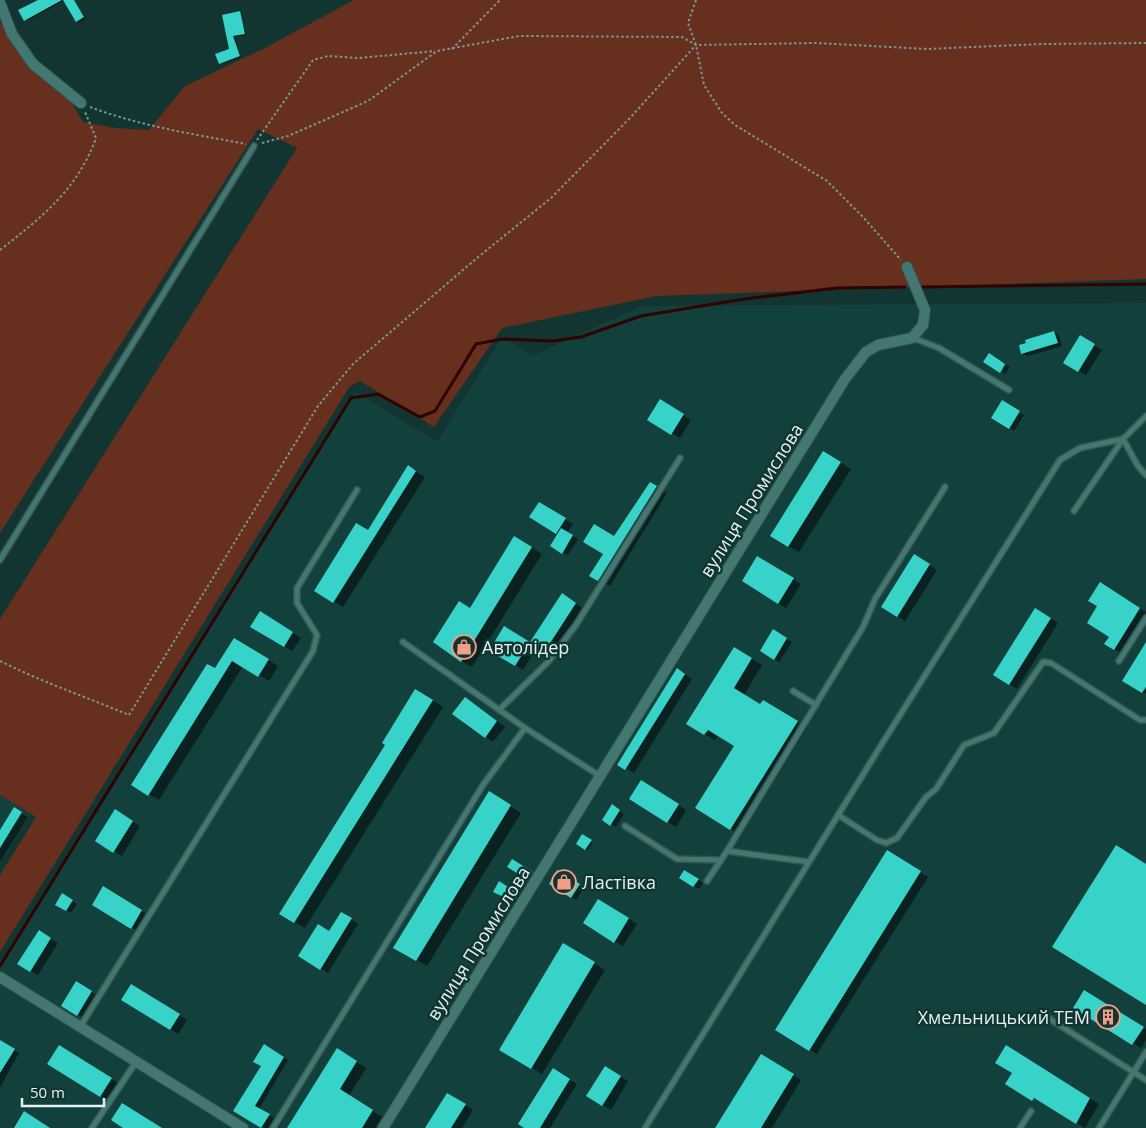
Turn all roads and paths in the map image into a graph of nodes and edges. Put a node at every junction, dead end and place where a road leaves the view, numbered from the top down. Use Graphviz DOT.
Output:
graph roads {
  1 [pos="500,0"];
  2 [pos="696,0"];
  3 [pos="0,4"];
  4 [pos="1146,42"];
  5 [pos="696,45"];
  6 [pos="452,49"];
  7 [pos="437,51"];
  8 [pos="81,103"];
  9 [pos="254,146"];
  10 [pos="0,250"];
  11 [pos="907,267"];
  12 [pos="912,338"];
  13 [pos="1009,390"];
  14 [pos="1146,416"];
  15 [pos="1123,439"];
  16 [pos="680,458"];
  17 [pos="1146,475"];
  18 [pos="945,488"];
  19 [pos="357,490"];
  20 [pos="1074,511"];
  21 [pos="0,560"];
  22 [pos="1146,618"];
  23 [pos="403,642"];
  24 [pos="0,661"];
  25 [pos="1120,661"];
  26 [pos="794,691"];
  27 [pos="816,705"];
  28 [pos="499,710"];
  29 [pos="1146,720"];
  30 [pos="525,728"];
  31 [pos="600,776"];
  32 [pos="838,815"];
  33 [pos="625,826"];
  34 [pos="727,851"];
  35 [pos="721,860"];
  36 [pos="809,862"];
  37 [pos="707,881"];
  38 [pos="0,978"];
  39 [pos="1045,1016"];
  40 [pos="80,1027"];
  41 [pos="1146,1052"];
  42 [pos="136,1062"];
  43 [pos="1134,1072"];
  44 [pos="1146,1080"];
  45 [pos="1031,1111"];
  46 [pos="92,1128"];
  47 [pos="243,1128"];
  48 [pos="273,1128"];
  49 [pos="383,1128"];
  50 [pos="646,1128"];
  51 [pos="1020,1128"];
  52 [pos="1099,1128"];
  1 -- 6 [label="path"];
  2 -- 5 [label="path"];
  3 -- 8 [label="street"];
  4 -- 5 [label="path"];
  5 -- 6 [label="path"];
  5 -- 11 [label="path"];
  5 -- 24 [label="path"];
  6 -- 7 [label="path"];
  7 -- 9 [label="path"];
  7 -- 9 [label="path"];
  8 -- 9 [label="path"];
  8 -- 10 [label="path"];
  9 -- 21 [label="lane"];
  11 -- 12 [label="street"];
  12 -- 13 [label="lane"];
  12 -- 31 [label="street, вулиця Промислова"];
  14 -- 15 [label="lane"];
  15 -- 17 [label="lane"];
  15 -- 20 [label="lane"];
  15 -- 32 [label="lane"];
  16 -- 28 [label="lane"];
  18 -- 27 [label="lane"];
  19 -- 40 [label="lane"];
  22 -- 25 [label="lane"];
  23 -- 28 [label="lane"];
  26 -- 27 [label="lane"];
  27 -- 34 [label="lane"];
  28 -- 30 [label="lane"];
  29 -- 32 [label="lane"];
  30 -- 31 [label="lane"];
  30 -- 48 [label="lane"];
  31 -- 49 [label="street, вулиця Промислова"];
  32 -- 36 [label="lane"];
  33 -- 35 [label="lane"];
  34 -- 35 [label="lane"];
  34 -- 36 [label="lane"];
  35 -- 37 [label="lane"];
  36 -- 50 [label="lane"];
  38 -- 40 [label="street"];
  39 -- 43 [label="lane"];
  40 -- 42 [label="street"];
  41 -- 43 [label="lane"];
  42 -- 46 [label="lane"];
  42 -- 47 [label="street"];
  43 -- 44 [label="lane"];
  43 -- 52 [label="lane"];
  45 -- 51 [label="lane"];
}
